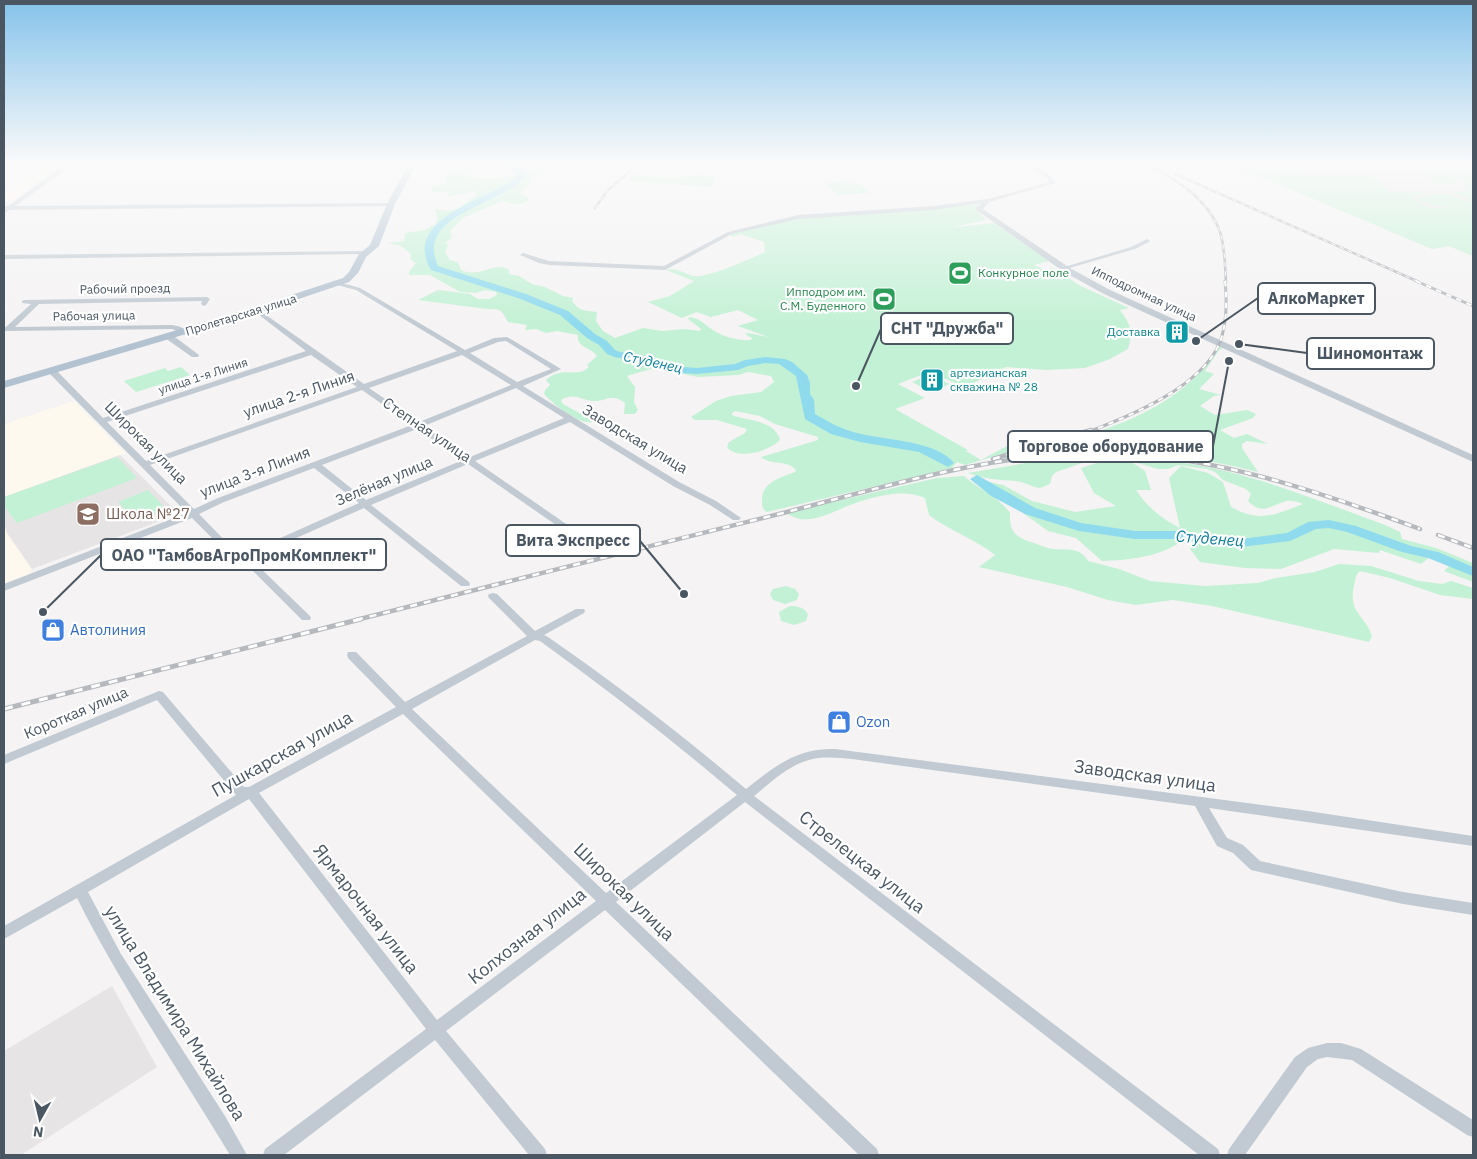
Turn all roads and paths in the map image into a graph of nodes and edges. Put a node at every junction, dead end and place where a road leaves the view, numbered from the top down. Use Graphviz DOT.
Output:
graph roads {
  1 [pos="386,217"];
  2 [pos="798,217"];
  3 [pos="989,217"];
  4 [pos="1147,241"];
  5 [pos="366,252"];
  6 [pos="524,255"];
  7 [pos="4,257"];
  8 [pos="1064,268"];
  9 [pos="339,284"];
  10 [pos="24,302"];
  11 [pos="37,302"];
  12 [pos="204,304"];
  13 [pos="256,310"];
  14 [pos="6,329"];
  15 [pos="184,332"];
  16 [pos="168,336"];
  17 [pos="312,352"];
  18 [pos="463,352"];
  19 [pos="195,355"];
  20 [pos="52,371"];
  21 [pos="4,385"];
  22 [pos="363,386"];
  23 [pos="518,386"];
  24 [pos="569,419"];
  25 [pos="101,421"];
  26 [pos="419,425"];
  27 [pos="1473,459"];
  28 [pos="470,460"];
  29 [pos="146,464"];
  30 [pos="316,464"];
  31 [pos="365,504"];
  32 [pos="193,512"];
  33 [pos="736,518"];
  34 [pos="598,550"];
  35 [pos="239,560"];
  36 [pos="465,584"];
  37 [pos="4,588"];
  38 [pos="493,596"];
  39 [pos="580,611"];
  40 [pos="306,618"];
  41 [pos="533,636"];
  42 [pos="352,655"];
  43 [pos="159,695"];
  44 [pos="404,708"];
  45 [pos="811,754"];
  46 [pos="4,760"];
  47 [pos="251,792"];
  48 [pos="746,796"];
  49 [pos="1199,801"];
  50 [pos="1473,841"];
  51 [pos="80,890"];
  52 [pos="604,901"];
  53 [pos="1473,909"];
  54 [pos="4,933"];
  55 [pos="436,1030"];
  56 [pos="1473,1129"];
  57 [pos="239,1155"];
  58 [pos="271,1155"];
  59 [pos="539,1155"];
  60 [pos="871,1155"];
  61 [pos="1212,1155"];
  62 [pos="1235,1155"];
  1 -- 5 [label="main road, Пролетарская улица"];
  2 -- 6 [label="street"];
  3 -- 8 [label="street, Ипподромная улица"];
  4 -- 8 [label="street"];
  5 -- 7 [label="street"];
  5 -- 9 [label="main road, Пролетарская улица"];
  8 -- 27 [label="street, Ипподромная улица"];
  9 -- 13 [label="main road, Пролетарская улица"];
  9 -- 18 [label="street, Заводская улица"];
  10 -- 11 [label="street, Рабочий проезд"];
  11 -- 12 [label="street, Рабочий проезд"];
  11 -- 14 [label="street"];
  13 -- 15 [label="main road, Пролетарская улица"];
  13 -- 17 [label="street, Степная улица"];
  14 -- 15 [label="street, Рабочая улица"];
  15 -- 16 [label="main road, Пролетарская улица"];
  16 -- 19 [label="street"];
  16 -- 20 [label="main road, Пролетарская улица"];
  17 -- 22 [label="street, Степная улица"];
  17 -- 25 [label="street, улица 1-я Линия"];
  18 -- 22 [label="street, улица 2-я Линия"];
  18 -- 23 [label="street, Заводская улица"];
  18 -- 23 [label="street"];
  20 -- 21 [label="main road, Пролетарская улица"];
  20 -- 25 [label="street, Широкая улица"];
  22 -- 26 [label="street, Степная улица"];
  22 -- 29 [label="street, улица 2-я Линия"];
  23 -- 24 [label="street, Заводская улица"];
  23 -- 26 [label="street, улица 3-я Линия"];
  24 -- 28 [label="street, Зелёная улица"];
  24 -- 33 [label="street, Заводская улица"];
  25 -- 29 [label="street, Широкая улица"];
  26 -- 28 [label="street, Степная улица"];
  26 -- 30 [label="street, улица 3-я Линия"];
  28 -- 31 [label="street, Зелёная улица"];
  28 -- 34 [label="street, Степная улица"];
  29 -- 32 [label="street, Широкая улица"];
  30 -- 31 [label="street"];
  30 -- 32 [label="street, улица 3-я Линия"];
  31 -- 35 [label="street, Зелёная улица"];
  31 -- 36 [label="street"];
  32 -- 35 [label="street, Широкая улица"];
  32 -- 37 [label="street, улица 3-я Линия"];
  35 -- 40 [label="street, Широкая улица"];
  38 -- 41 [label="street, Стрелецкая улица"];
  39 -- 41 [label="street, Пушкарская улица"];
  41 -- 44 [label="street, Пушкарская улица"];
  41 -- 48 [label="street, Стрелецкая улица"];
  42 -- 44 [label="street, Широкая улица"];
  43 -- 46 [label="street, Короткая улица"];
  43 -- 47 [label="street, Ярмарочная улица"];
  44 -- 47 [label="street, Пушкарская улица"];
  44 -- 52 [label="street, Широкая улица"];
  45 -- 48 [label="street, Колхозная улица"];
  45 -- 49 [label="street, Заводская улица"];
  47 -- 51 [label="street, Пушкарская улица"];
  47 -- 55 [label="street, Ярмарочная улица"];
  48 -- 52 [label="street, Колхозная улица"];
  48 -- 61 [label="street, Стрелецкая улица"];
  49 -- 50 [label="street, Заводская улица"];
  49 -- 53 [label="street"];
  51 -- 54 [label="street, Пушкарская улица"];
  51 -- 57 [label="street, улица Владимира Михайлова"];
  52 -- 55 [label="street, Колхозная улица"];
  52 -- 60 [label="street, Широкая улица"];
  55 -- 58 [label="street, Колхозная улица"];
  55 -- 59 [label="street, Ярмарочная улица"];
  56 -- 62 [label="street"];
}
